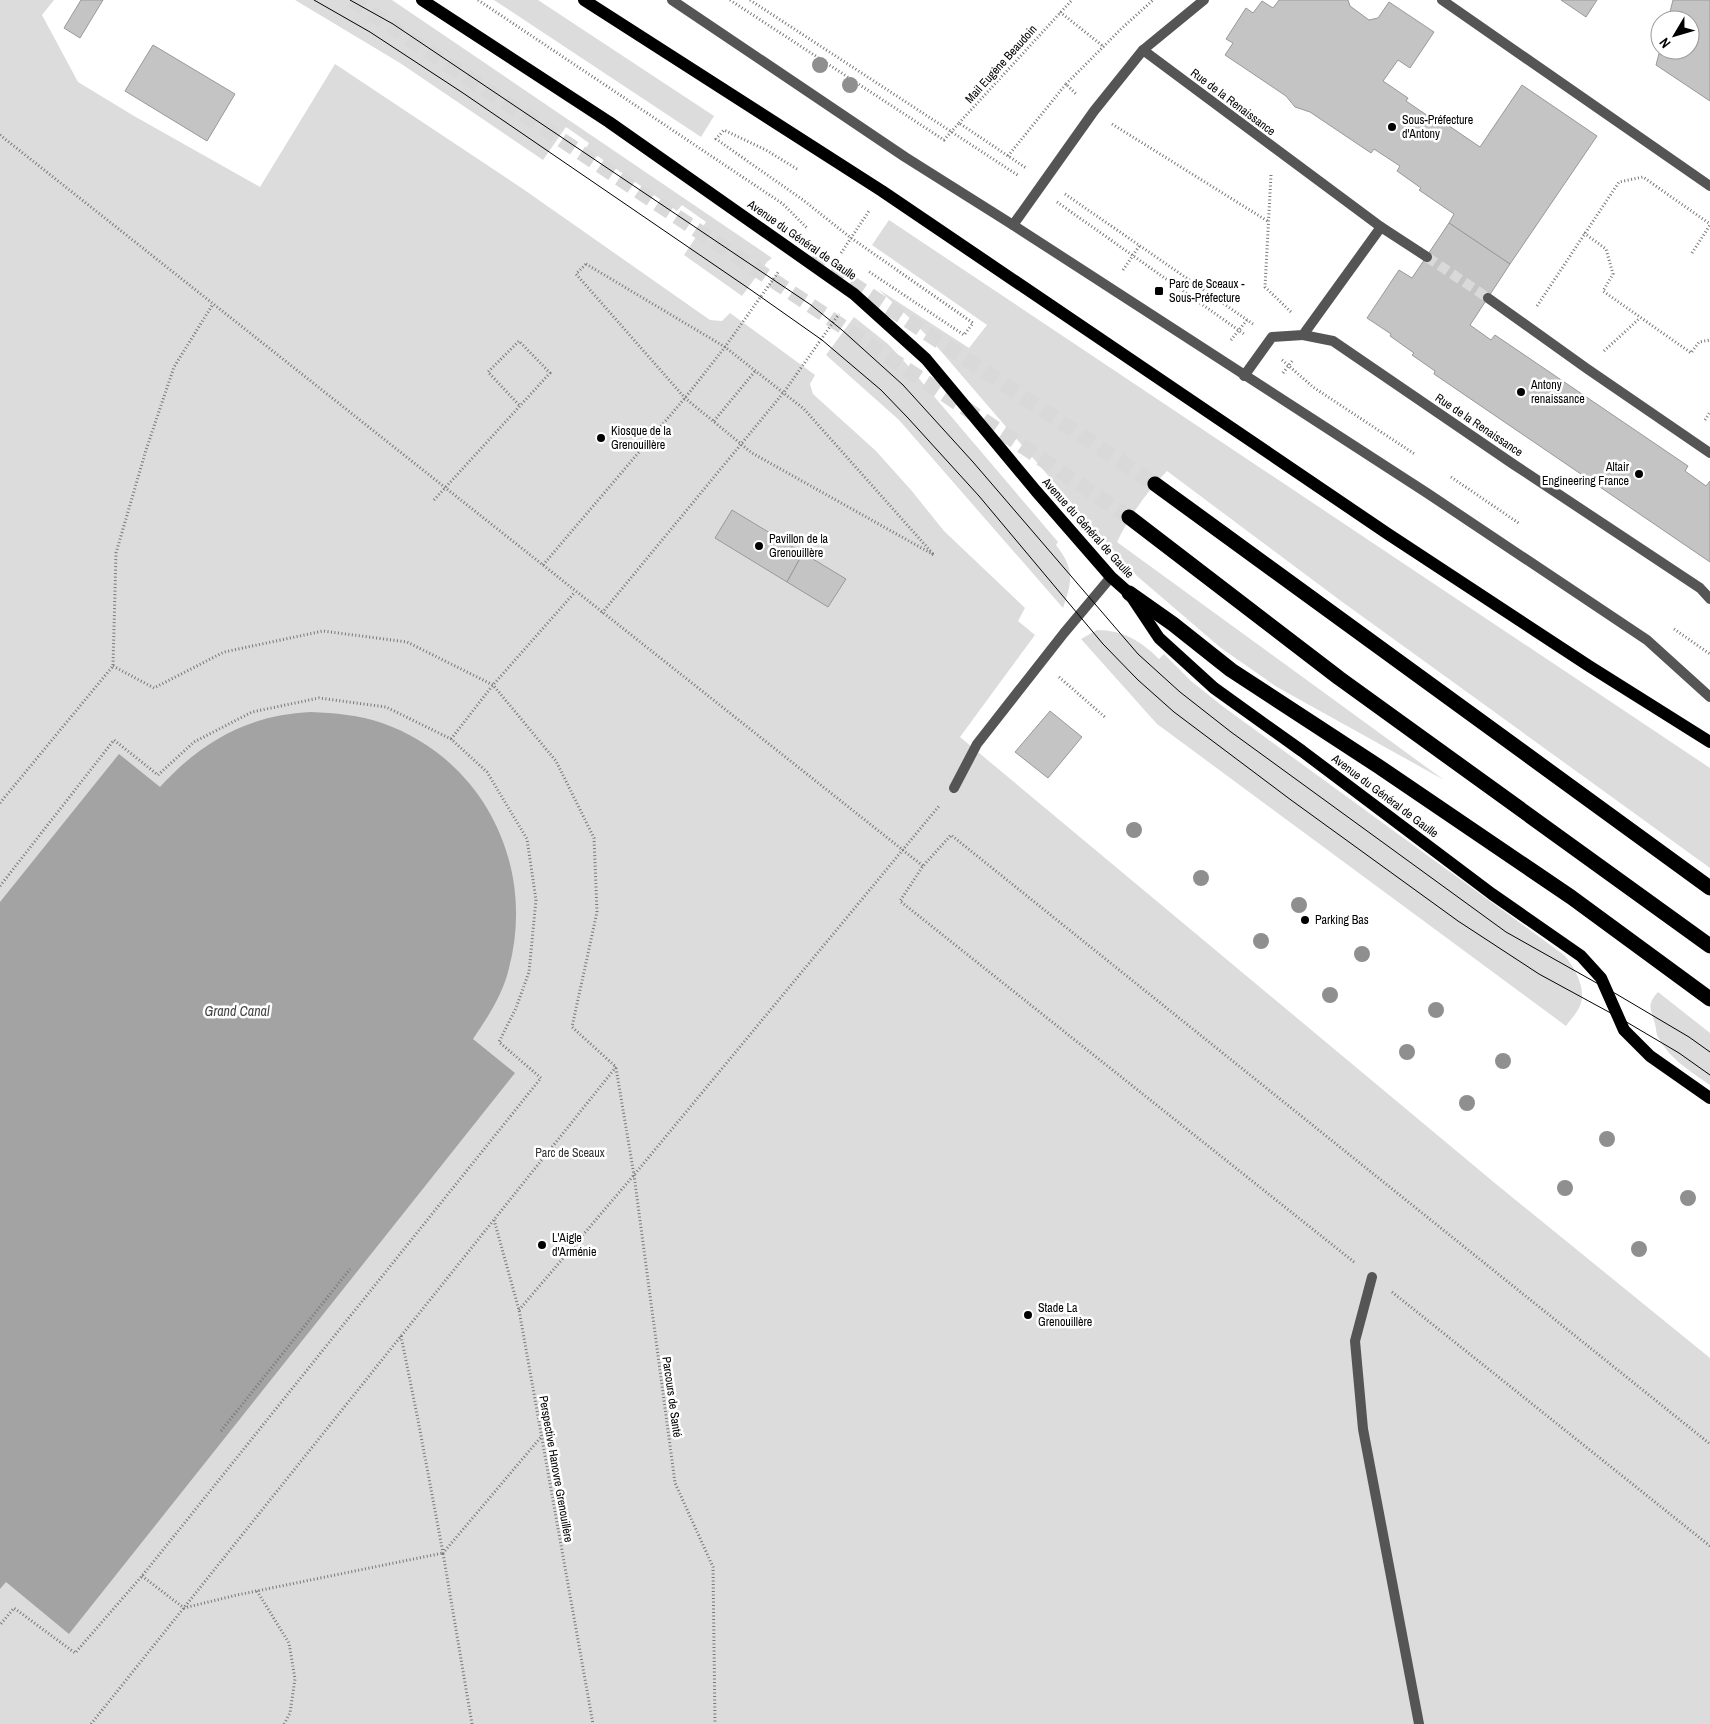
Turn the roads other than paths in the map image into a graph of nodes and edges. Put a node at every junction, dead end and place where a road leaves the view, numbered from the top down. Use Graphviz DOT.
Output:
graph roads {
  1 [pos="422,0"];
  2 [pos="584,0"];
  3 [pos="672,0"];
  4 [pos="1204,0"];
  5 [pos="1442,0"];
  6 [pos="1143,50"];
  7 [pos="1710,186"];
  8 [pos="1013,224"];
  9 [pos="1381,226"];
  10 [pos="1426,257"];
  11 [pos="1488,298"];
  12 [pos="1305,332"];
  13 [pos="1244,376"];
  14 [pos="1710,453"];
  15 [pos="1154,484"];
  16 [pos="1129,517"];
  17 [pos="1111,577"];
  18 [pos="1129,593"];
  19 [pos="1710,599"];
  20 [pos="1710,697"];
  21 [pos="1710,742"];
  22 [pos="954,788"];
  23 [pos="1710,888"];
  24 [pos="1710,946"];
  25 [pos="1710,999"];
  26 [pos="1710,1098"];
  27 [pos="1372,1277"];
  28 [pos="1419,1724"];
  1 -- 17 [label="main road, Avenue du Général de Gaulle"];
  2 -- 21 [label="main road"];
  3 -- 8 [label="street"];
  4 -- 6 [label="street"];
  5 -- 7 [label="street"];
  6 -- 8 [label="street"];
  6 -- 9 [label="street, Rue de la Renaissance"];
  8 -- 13 [label="street"];
  9 -- 10 [label="street, Rue de la Renaissance"];
  9 -- 12 [label="street"];
  11 -- 14 [label="street"];
  12 -- 13 [label="street, Rue de la Renaissance"];
  12 -- 19 [label="street, Rue de la Renaissance"];
  13 -- 20 [label="street"];
  15 -- 23 [label="highway"];
  16 -- 24 [label="highway"];
  17 -- 18 [label="main road, Avenue du Général de Gaulle"];
  17 -- 22 [label="street"];
  18 -- 25 [label="highway"];
  18 -- 26 [label="main road, Avenue du Général de Gaulle"];
  27 -- 28 [label="street"];
}
